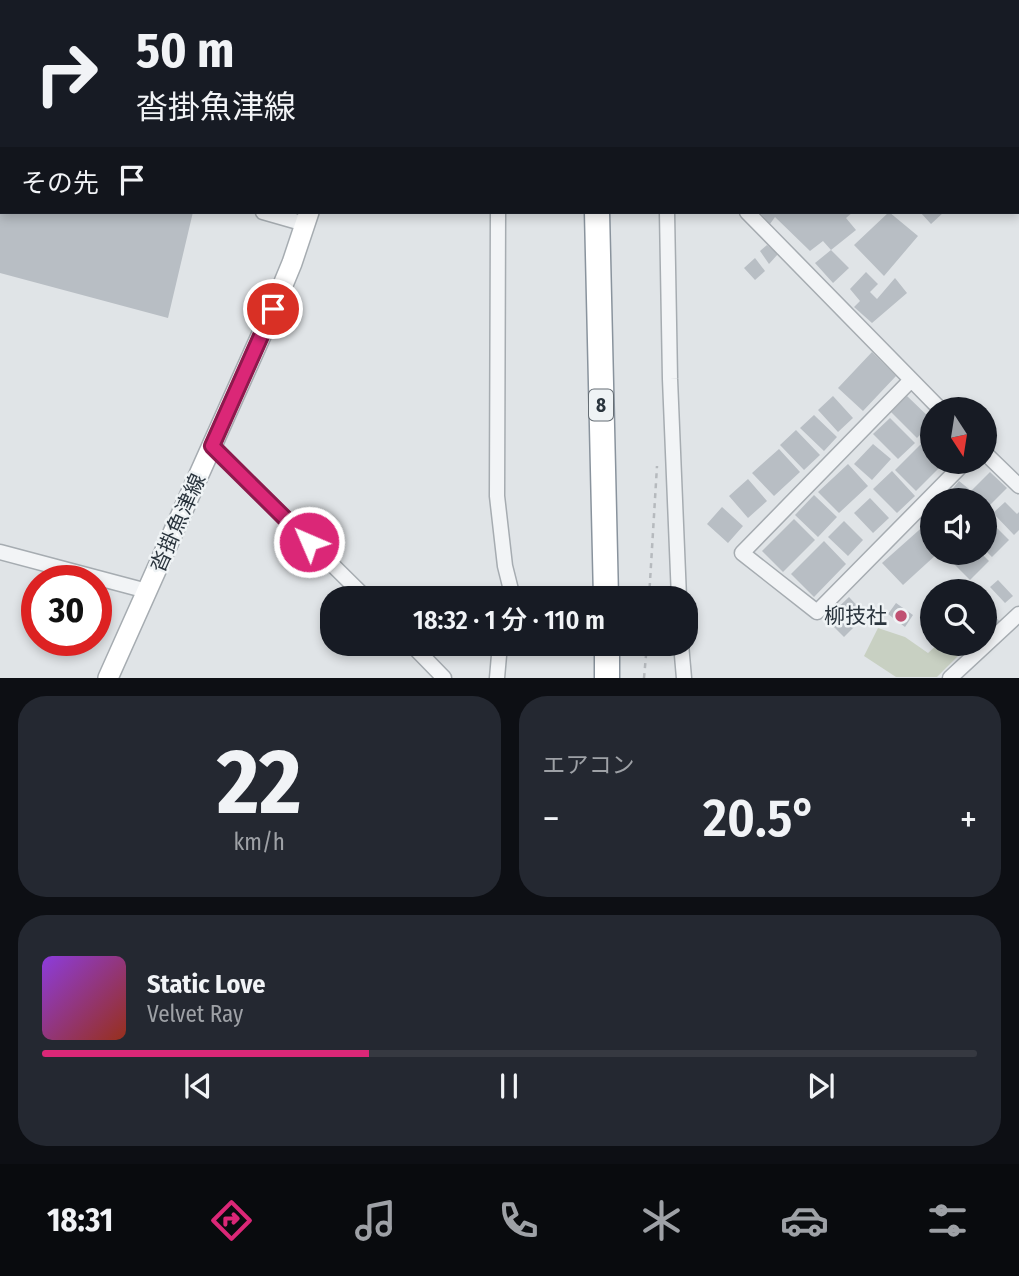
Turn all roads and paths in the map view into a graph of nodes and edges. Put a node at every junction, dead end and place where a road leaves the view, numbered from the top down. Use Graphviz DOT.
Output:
graph roads {
  1 [pos="278,214"];
  2 [pos="498,214"];
  3 [pos="597,214"];
  4 [pos="667,214"];
  5 [pos="749,214"];
  6 [pos="307,218"];
  7 [pos="911,380"];
  8 [pos="928,397"];
  9 [pos="212,446"];
  10 [pos="998,466"];
  11 [pos="953,474"];
  12 [pos="1019,486"];
  13 [pos="0,552"];
  14 [pos="354,586"];
  15 [pos="510,586"];
  16 [pos="606,586"];
  17 [pos="679,586"];
  18 [pos="147,591"];
  19 [pos="1019,614"];
  20 [pos="423,656"];
  21 [pos="499,656"];
  22 [pos="607,656"];
  23 [pos="646,656"];
  24 [pos="682,656"];
  25 [pos="108,677"];
  26 [pos="444,677"];
  27 [pos="497,677"];
  28 [pos="607,677"];
  29 [pos="645,677"];
  30 [pos="684,677"];
  31 [pos="950,677"];
  1 -- 6 [label="street"];
  2 -- 15 [label="street"];
  3 -- 16 [label="highway, 8"];
  4 -- 17 [label="street"];
  5 -- 7 [label="street"];
  6 -- 9 [label="main road, 沓掛魚津線"];
  7 -- 8 [label="street"];
  7 -- 11 [label="street"];
  9 -- 14 [label="street"];
  9 -- 18 [label="main road, 沓掛魚津線"];
  10 -- 12 [label="street"];
  13 -- 18 [label="street"];
  18 -- 25 [label="main road, 沓掛魚津線"];
  19 -- 31 [label="street"];
  20 -- 26 [label="street"];
  21 -- 27 [label="street"];
  22 -- 28 [label="highway"];
  23 -- 29 [label="path"];
  24 -- 30 [label="street"];
}
